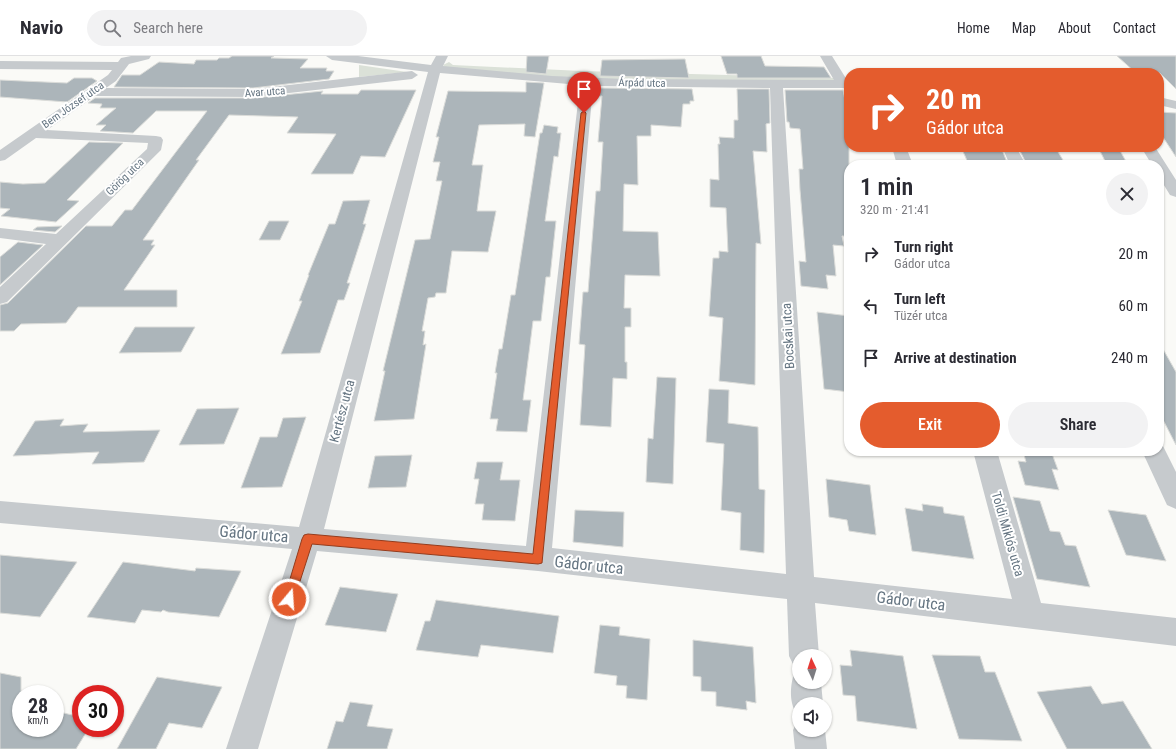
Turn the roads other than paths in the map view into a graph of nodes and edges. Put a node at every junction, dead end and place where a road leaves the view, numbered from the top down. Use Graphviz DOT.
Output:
graph roads {
  1 [pos="145,56"];
  2 [pos="332,56"];
  3 [pos="826,56"];
  4 [pos="438,63"];
  5 [pos="0,66"];
  6 [pos="122,66"];
  7 [pos="587,81"];
  8 [pos="844,81"];
  9 [pos="776,83"];
  10 [pos="844,84"];
  11 [pos="93,92"];
  12 [pos="1164,92"];
  13 [pos="1176,93"];
  14 [pos="1164,102"];
  15 [pos="1176,105"];
  16 [pos="32,134"];
  17 [pos="2,154"];
  18 [pos="1164,173"];
  19 [pos="1176,192"];
  20 [pos="0,233"];
  21 [pos="60,240"];
  22 [pos="0,298"];
  23 [pos="986,456"];
  24 [pos="1156,456"];
  25 [pos="1176,498"];
  26 [pos="0,512"];
  27 [pos="308,539"];
  28 [pos="538,559"];
  29 [pos="800,588"];
  30 [pos="1031,616"];
  31 [pos="1176,632"];
  32 [pos="804,649"];
  33 [pos="809,737"];
  34 [pos="242,749"];
  35 [pos="810,749"];
  1 -- 6 [label="street, Bem József utca"];
  2 -- 4 [label="street"];
  3 -- 8 [label="street"];
  4 -- 7 [label="street, Árpád utca"];
  4 -- 11 [label="street, Avar utca"];
  4 -- 27 [label="street, Kertész utca"];
  5 -- 6 [label="street"];
  6 -- 11 [label="street, Bem József utca"];
  7 -- 9 [label="street, Árpád utca"];
  7 -- 28 [label="street"];
  9 -- 10 [label="street, Árpád utca"];
  9 -- 29 [label="street, Bocskai utca"];
  11 -- 16 [label="street, Bem József utca"];
  12 -- 13 [label="street"];
  14 -- 15 [label="street"];
  16 -- 17 [label="street, Bem József utca"];
  16 -- 21 [label="street, Görög utca"];
  18 -- 19 [label="street"];
  20 -- 21 [label="street"];
  21 -- 22 [label="street, Görög utca"];
  23 -- 30 [label="street, Toldi Miklós utca"];
  24 -- 25 [label="street"];
  26 -- 27 [label="street, Gádor utca"];
  27 -- 28 [label="street, Gádor utca"];
  27 -- 34 [label="street, Kertész utca"];
  28 -- 29 [label="street, Gádor utca"];
  29 -- 30 [label="street, Gádor utca"];
  29 -- 32 [label="street, Bocskai utca"];
  30 -- 31 [label="street, Gádor utca"];
  33 -- 35 [label="street"];
}
